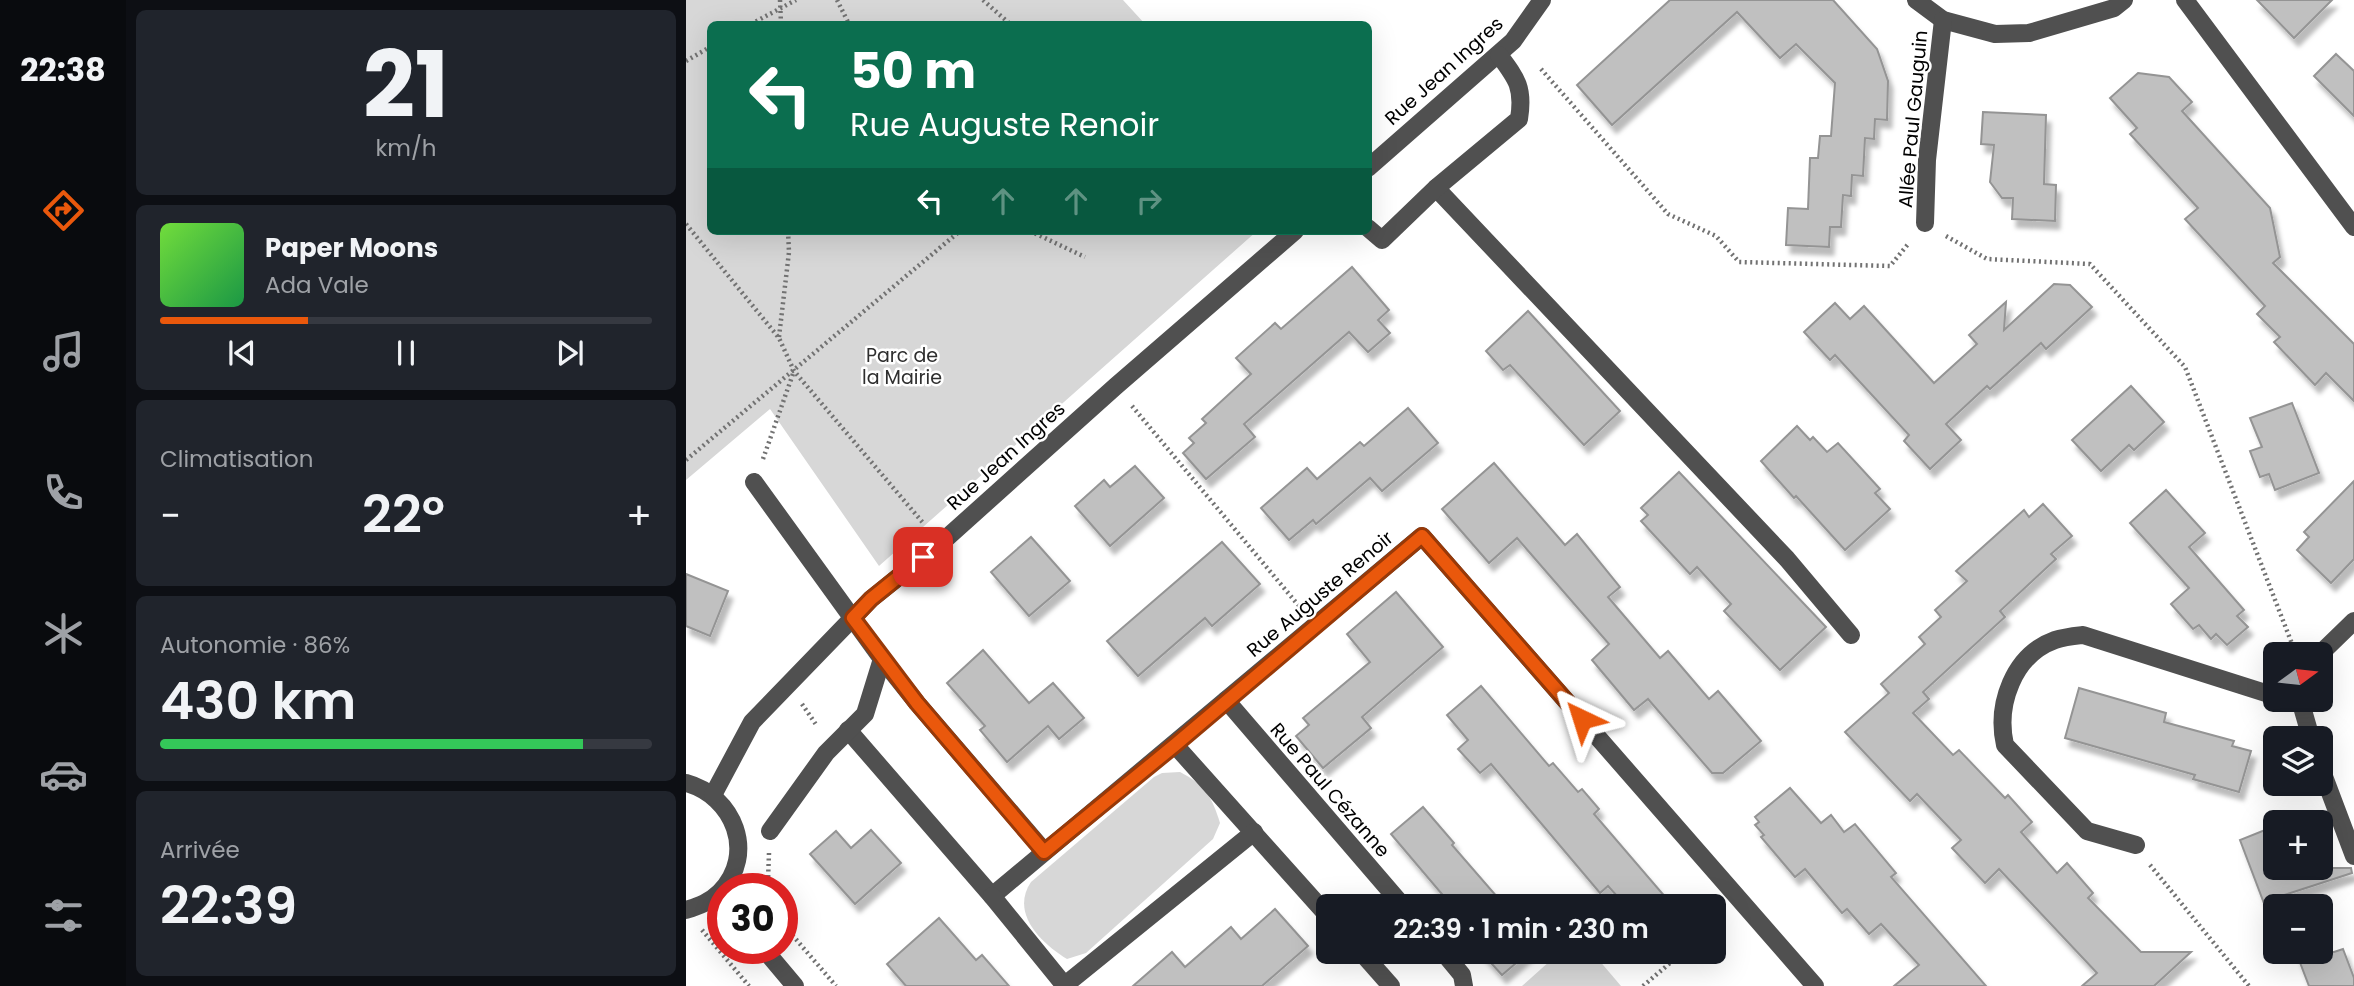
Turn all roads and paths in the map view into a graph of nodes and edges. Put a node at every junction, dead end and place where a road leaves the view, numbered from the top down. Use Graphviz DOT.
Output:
graph roads {
  1 [pos="780,0"];
  2 [pos="796,0"];
  3 [pos="837,0"];
  4 [pos="983,0"];
  5 [pos="1542,0"];
  6 [pos="1916,0"];
  7 [pos="2124,0"];
  8 [pos="2185,0"];
  9 [pos="781,8"];
  10 [pos="1943,20"];
  11 [pos="757,21"];
  12 [pos="781,21"];
  13 [pos="848,21"];
  14 [pos="1007,21"];
  15 [pos="1513,41"];
  16 [pos="707,49"];
  17 [pos="1499,55"];
  18 [pos="686,61"];
  19 [pos="1372,165"];
  20 [pos="1436,188"];
  21 [pos="1925,223"];
  22 [pos="686,224"];
  23 [pos="2354,227"];
  24 [pos="1372,231"];
  25 [pos="788,235"];
  26 [pos="955,235"];
  27 [pos="1038,235"];
  28 [pos="1290,235"];
  29 [pos="1085,257"];
  30 [pos="779,338"];
  31 [pos="794,371"];
  32 [pos="1116,386"];
  33 [pos="686,460"];
  34 [pos="754,482"];
  35 [pos="941,543"];
  36 [pos="853,618"];
  37 [pos="2354,621"];
  38 [pos="1315,626"];
  39 [pos="1852,635"];
  40 [pos="2291,642"];
  41 [pos="2332,642"];
  42 [pos="882,659"];
  43 [pos="2263,692"];
  44 [pos="1226,700"];
  45 [pos="848,730"];
  46 [pos="1175,745"];
  47 [pos="686,783"];
  48 [pos="713,795"];
  49 [pos="2332,796"];
  50 [pos="770,831"];
  51 [pos="1254,832"];
  52 [pos="2136,845"];
  53 [pos="1044,852"];
  54 [pos="2354,856"];
  55 [pos="733,873"];
  56 [pos="768,873"];
  57 [pos="1393,894"];
  58 [pos="992,896"];
  59 [pos="707,902"];
  60 [pos="1316,902"];
  61 [pos="690,916"];
  62 [pos="798,942"];
  63 [pos="776,964"];
  64 [pos="1372,964"];
  65 [pos="1453,964"];
  66 [pos="1669,964"];
  67 [pos="749,986"];
  68 [pos="795,986"];
  69 [pos="836,986"];
  70 [pos="1065,986"];
  71 [pos="1391,986"];
  72 [pos="1464,986"];
  73 [pos="1643,986"];
  74 [pos="1815,986"];
  75 [pos="2249,986"];
  1 -- 9 [label="path"];
  2 -- 9 [label="path"];
  3 -- 13 [label="path"];
  4 -- 14 [label="path"];
  5 -- 15 [label="street, Rue Jean Ingres"];
  6 -- 10 [label="street"];
  7 -- 10 [label="street"];
  8 -- 23 [label="street"];
  9 -- 11 [label="path"];
  9 -- 12 [label="path"];
  10 -- 21 [label="street, Allée Paul Gauguin"];
  15 -- 17 [label="street, Rue Jean Ingres"];
  15 -- 21 [label="path"];
  16 -- 18 [label="path"];
  17 -- 19 [label="street, Rue Jean Ingres"];
  17 -- 20 [label="street"];
  20 -- 24 [label="street"];
  20 -- 39 [label="street"];
  21 -- 40 [label="path"];
  22 -- 30 [label="path"];
  25 -- 30 [label="path"];
  26 -- 31 [label="path"];
  27 -- 29 [label="path"];
  28 -- 32 [label="street, Rue Jean Ingres"];
  30 -- 31 [label="path"];
  31 -- 33 [label="path"];
  31 -- 34 [label="path"];
  31 -- 35 [label="path"];
  32 -- 35 [label="street, Rue Jean Ingres"];
  32 -- 38 [label="path"];
  34 -- 36 [label="street"];
  35 -- 36 [label="street, Rue Jean Ingres"];
  36 -- 42 [label="street"];
  36 -- 48 [label="street, Rue Jean Ingres"];
  37 -- 41 [label="street"];
  38 -- 44 [label="street, Rue Auguste Renoir"];
  38 -- 74 [label="street, Rue Auguste Renoir"];
  42 -- 45 [label="street"];
  42 -- 53 [label="street"];
  43 -- 52 [label="street"];
  44 -- 46 [label="street, Rue Auguste Renoir"];
  44 -- 57 [label="street, Rue Paul Cézanne"];
  45 -- 50 [label="street"];
  45 -- 58 [label="street"];
  46 -- 51 [label="street"];
  46 -- 53 [label="street, Rue Auguste Renoir"];
  47 -- 48 [label="street"];
  48 -- 55 [label="street"];
  49 -- 54 [label="street"];
  50 -- 56 [label="path"];
  51 -- 60 [label="street"];
  51 -- 70 [label="street"];
  52 -- 75 [label="path"];
  53 -- 58 [label="street, Rue Auguste Renoir"];
  58 -- 70 [label="street"];
  59 -- 61 [label="street"];
  61 -- 67 [label="path"];
  62 -- 69 [label="path"];
  63 -- 68 [label="street"];
  64 -- 71 [label="street"];
  65 -- 72 [label="street"];
  66 -- 73 [label="path"];
}
